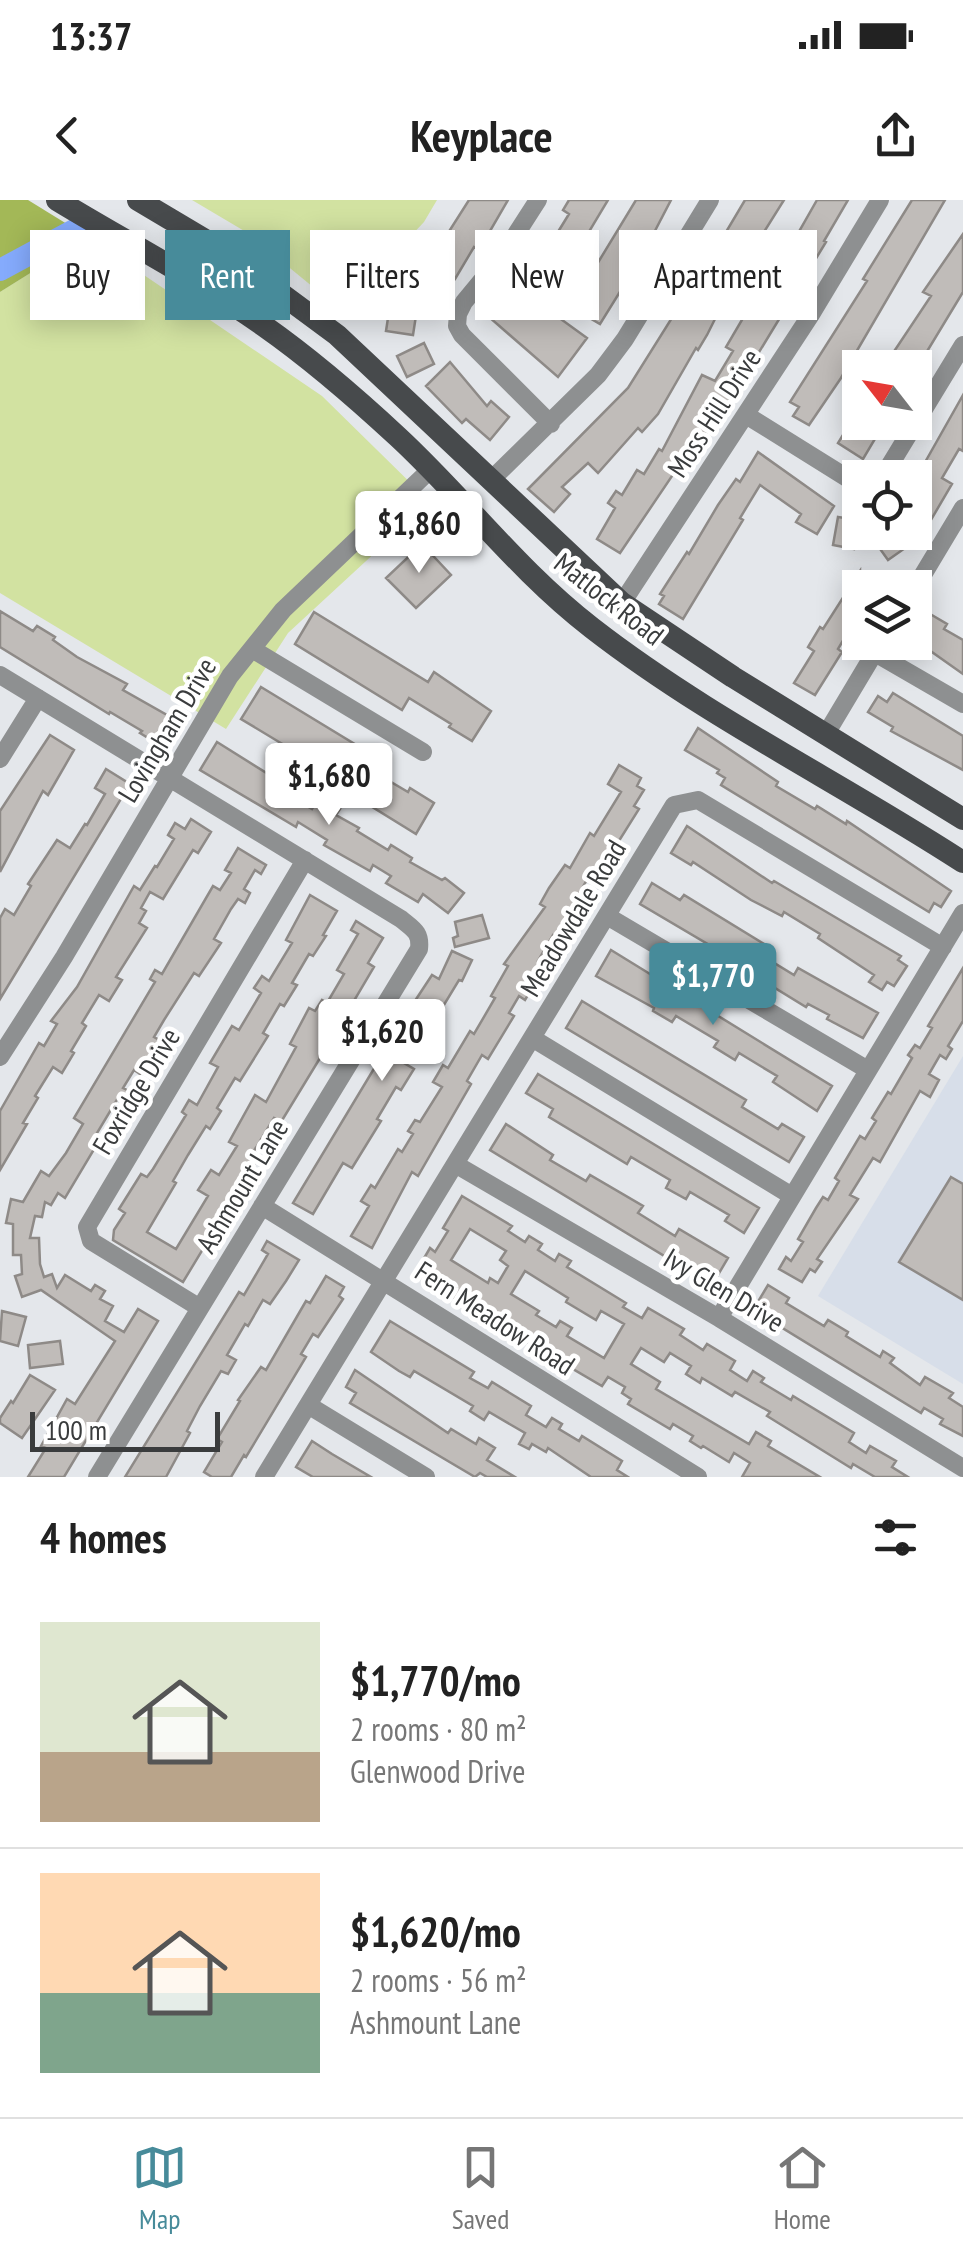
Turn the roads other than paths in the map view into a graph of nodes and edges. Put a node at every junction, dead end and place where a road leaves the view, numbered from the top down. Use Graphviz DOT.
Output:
graph roads {
  1 [pos="138,200"];
  2 [pos="538,200"];
  3 [pos="710,200"];
  4 [pos="880,200"];
  5 [pos="65,205"];
  6 [pos="963,344"];
  7 [pos="746,415"];
  8 [pos="551,424"];
  9 [pos="388,428"];
  10 [pos="893,460"];
  11 [pos="430,470"];
  12 [pos="842,475"];
  13 [pos="490,481"];
  14 [pos="963,508"];
  15 [pos="488,532"];
  16 [pos="956,533"];
  17 [pos="928,570"];
  18 [pos="622,603"];
  19 [pos="252,649"];
  20 [pos="871,660"];
  21 [pos="896,660"];
  22 [pos="0,675"];
  23 [pos="38,698"];
  24 [pos="963,704"];
  25 [pos="826,734"];
  26 [pos="423,752"];
  27 [pos="0,759"];
  28 [pos="168,777"];
  29 [pos="963,819"];
  30 [pos="305,860"];
  31 [pos="963,862"];
  32 [pos="963,914"];
  33 [pos="607,916"];
  34 [pos="943,947"];
  35 [pos="532,1038"];
  36 [pos="0,1057"];
  37 [pos="868,1070"];
  38 [pos="455,1164"];
  39 [pos="792,1196"];
  40 [pos="262,1206"];
  41 [pos="385,1280"];
  42 [pos="200,1308"];
  43 [pos="718,1318"];
  44 [pos="308,1406"];
  45 [pos="963,1468"];
  46 [pos="97,1477"];
  47 [pos="264,1477"];
  48 [pos="426,1477"];
  49 [pos="698,1477"];
  1 -- 13 [label="main road, Matlock Road"];
  2 -- 8 [label="street"];
  3 -- 8 [label="street"];
  4 -- 7 [label="street, Moss Hill Drive"];
  5 -- 9 [label="main road, Matlock Road"];
  6 -- 10 [label="street"];
  7 -- 12 [label="street"];
  7 -- 18 [label="street, Moss Hill Drive"];
  8 -- 13 [label="street"];
  9 -- 11 [label="main road, Matlock Road"];
  9 -- 13 [label="main road"];
  11 -- 15 [label="main road, Matlock Road"];
  11 -- 19 [label="street, Lovingham Drive"];
  13 -- 15 [label="main road"];
  13 -- 18 [label="main road, Matlock Road"];
  14 -- 16 [label="street"];
  15 -- 31 [label="main road, Matlock Road"];
  16 -- 17 [label="street"];
  18 -- 25 [label="main road, Matlock Road"];
  19 -- 26 [label="street"];
  19 -- 28 [label="street, Lovingham Drive"];
  20 -- 25 [label="street"];
  21 -- 24 [label="street"];
  22 -- 23 [label="street"];
  23 -- 27 [label="street"];
  23 -- 28 [label="street"];
  25 -- 29 [label="main road, Matlock Road"];
  28 -- 30 [label="street"];
  28 -- 36 [label="street, Lovingham Drive"];
  30 -- 40 [label="street, Ashmount Lane"];
  30 -- 42 [label="street, Foxridge Drive"];
  32 -- 34 [label="street"];
  33 -- 34 [label="street, Meadowdale Road"];
  33 -- 35 [label="street, Meadowdale Road"];
  33 -- 37 [label="street"];
  34 -- 37 [label="street"];
  35 -- 38 [label="street, Meadowdale Road"];
  35 -- 39 [label="street"];
  37 -- 39 [label="street"];
  38 -- 41 [label="street, Meadowdale Road"];
  38 -- 43 [label="street, Ivy Glen Drive"];
  39 -- 43 [label="street"];
  40 -- 41 [label="street, Fern Meadow Road"];
  40 -- 42 [label="street, Ashmount Lane"];
  41 -- 44 [label="street, Meadowdale Road"];
  41 -- 49 [label="street, Fern Meadow Road"];
  42 -- 46 [label="street, Ashmount Lane"];
  43 -- 45 [label="street, Ivy Glen Drive"];
  44 -- 47 [label="street, Meadowdale Road"];
  44 -- 48 [label="street"];
}
